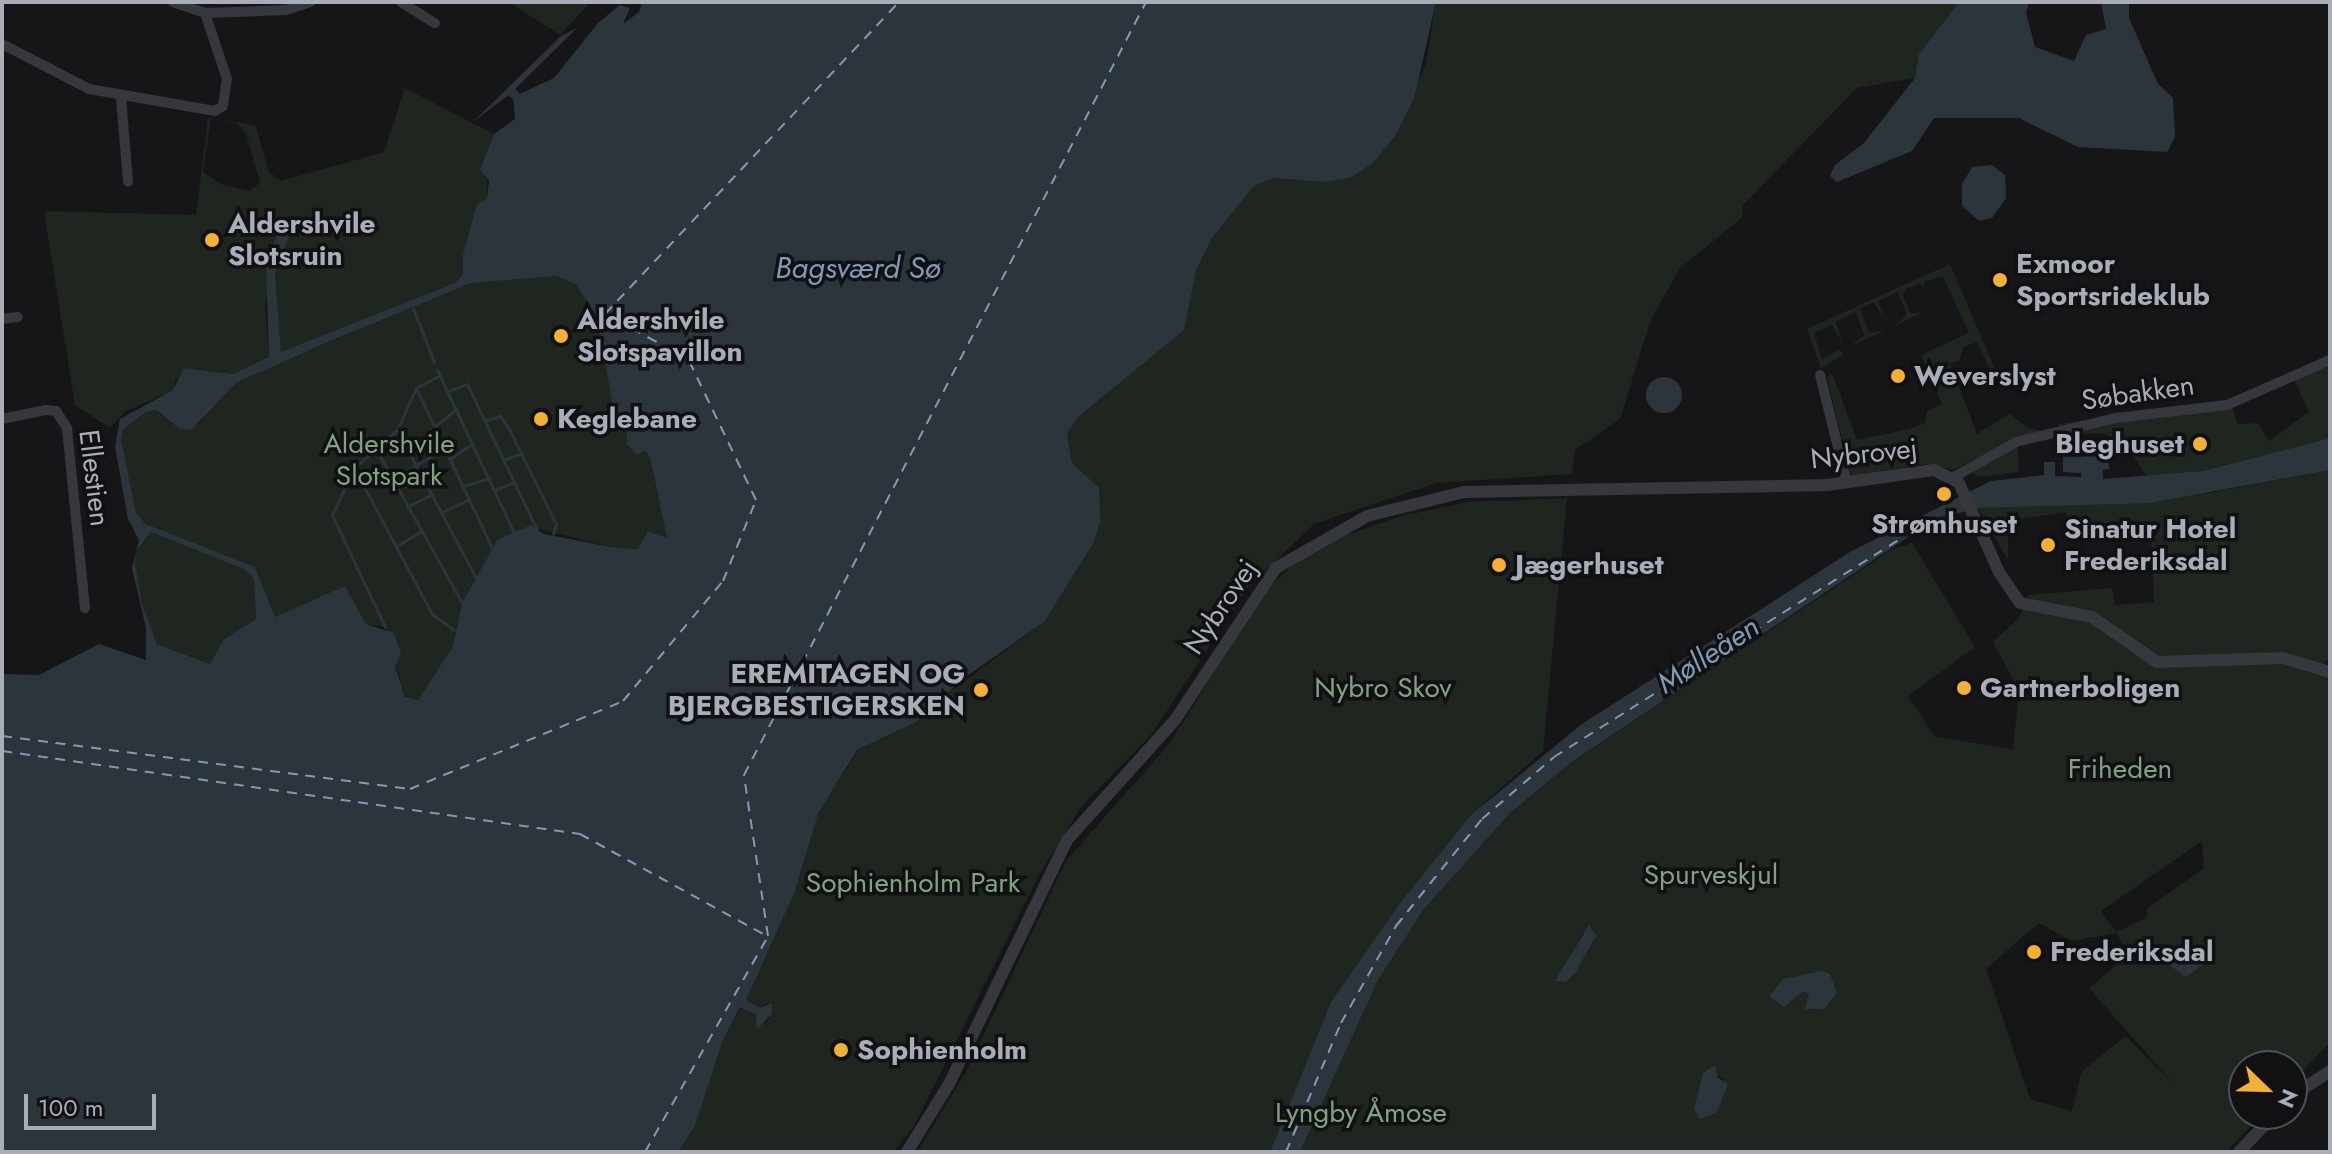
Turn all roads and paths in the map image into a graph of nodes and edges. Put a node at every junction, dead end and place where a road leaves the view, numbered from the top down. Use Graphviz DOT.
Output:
graph roads {
  1 [pos="173,2"];
  2 [pos="311,2"];
  3 [pos="401,2"];
  4 [pos="205,13"];
  5 [pos="435,23"];
  6 [pos="2,44"];
  7 [pos="121,98"];
  8 [pos="128,182"];
  9 [pos="18,317"];
  10 [pos="2,319"];
  11 [pos="2330,360"];
  12 [pos="1820,375"];
  13 [pos="2,419"];
  14 [pos="1954,477"];
  15 [pos="1847,483"];
  16 [pos="85,608"];
  17 [pos="2330,672"];
  18 [pos="2330,1071"];
  19 [pos="2308,1085"];
  20 [pos="2260,1130"];
  21 [pos="907,1152"];
  22 [pos="2239,1152"];
  1 -- 4 [label="street"];
  2 -- 4 [label="street"];
  3 -- 5 [label="street"];
  4 -- 7 [label="street"];
  6 -- 7 [label="street"];
  7 -- 8 [label="street"];
  9 -- 10 [label="street"];
  11 -- 14 [label="street, Søbakken"];
  12 -- 15 [label="street"];
  13 -- 16 [label="street, Ellestien"];
  14 -- 15 [label="street, Nybrovej"];
  14 -- 17 [label="street, Nybrovej"];
  15 -- 21 [label="street, Nybrovej"];
  18 -- 19 [label="street"];
  20 -- 22 [label="street"];
}
